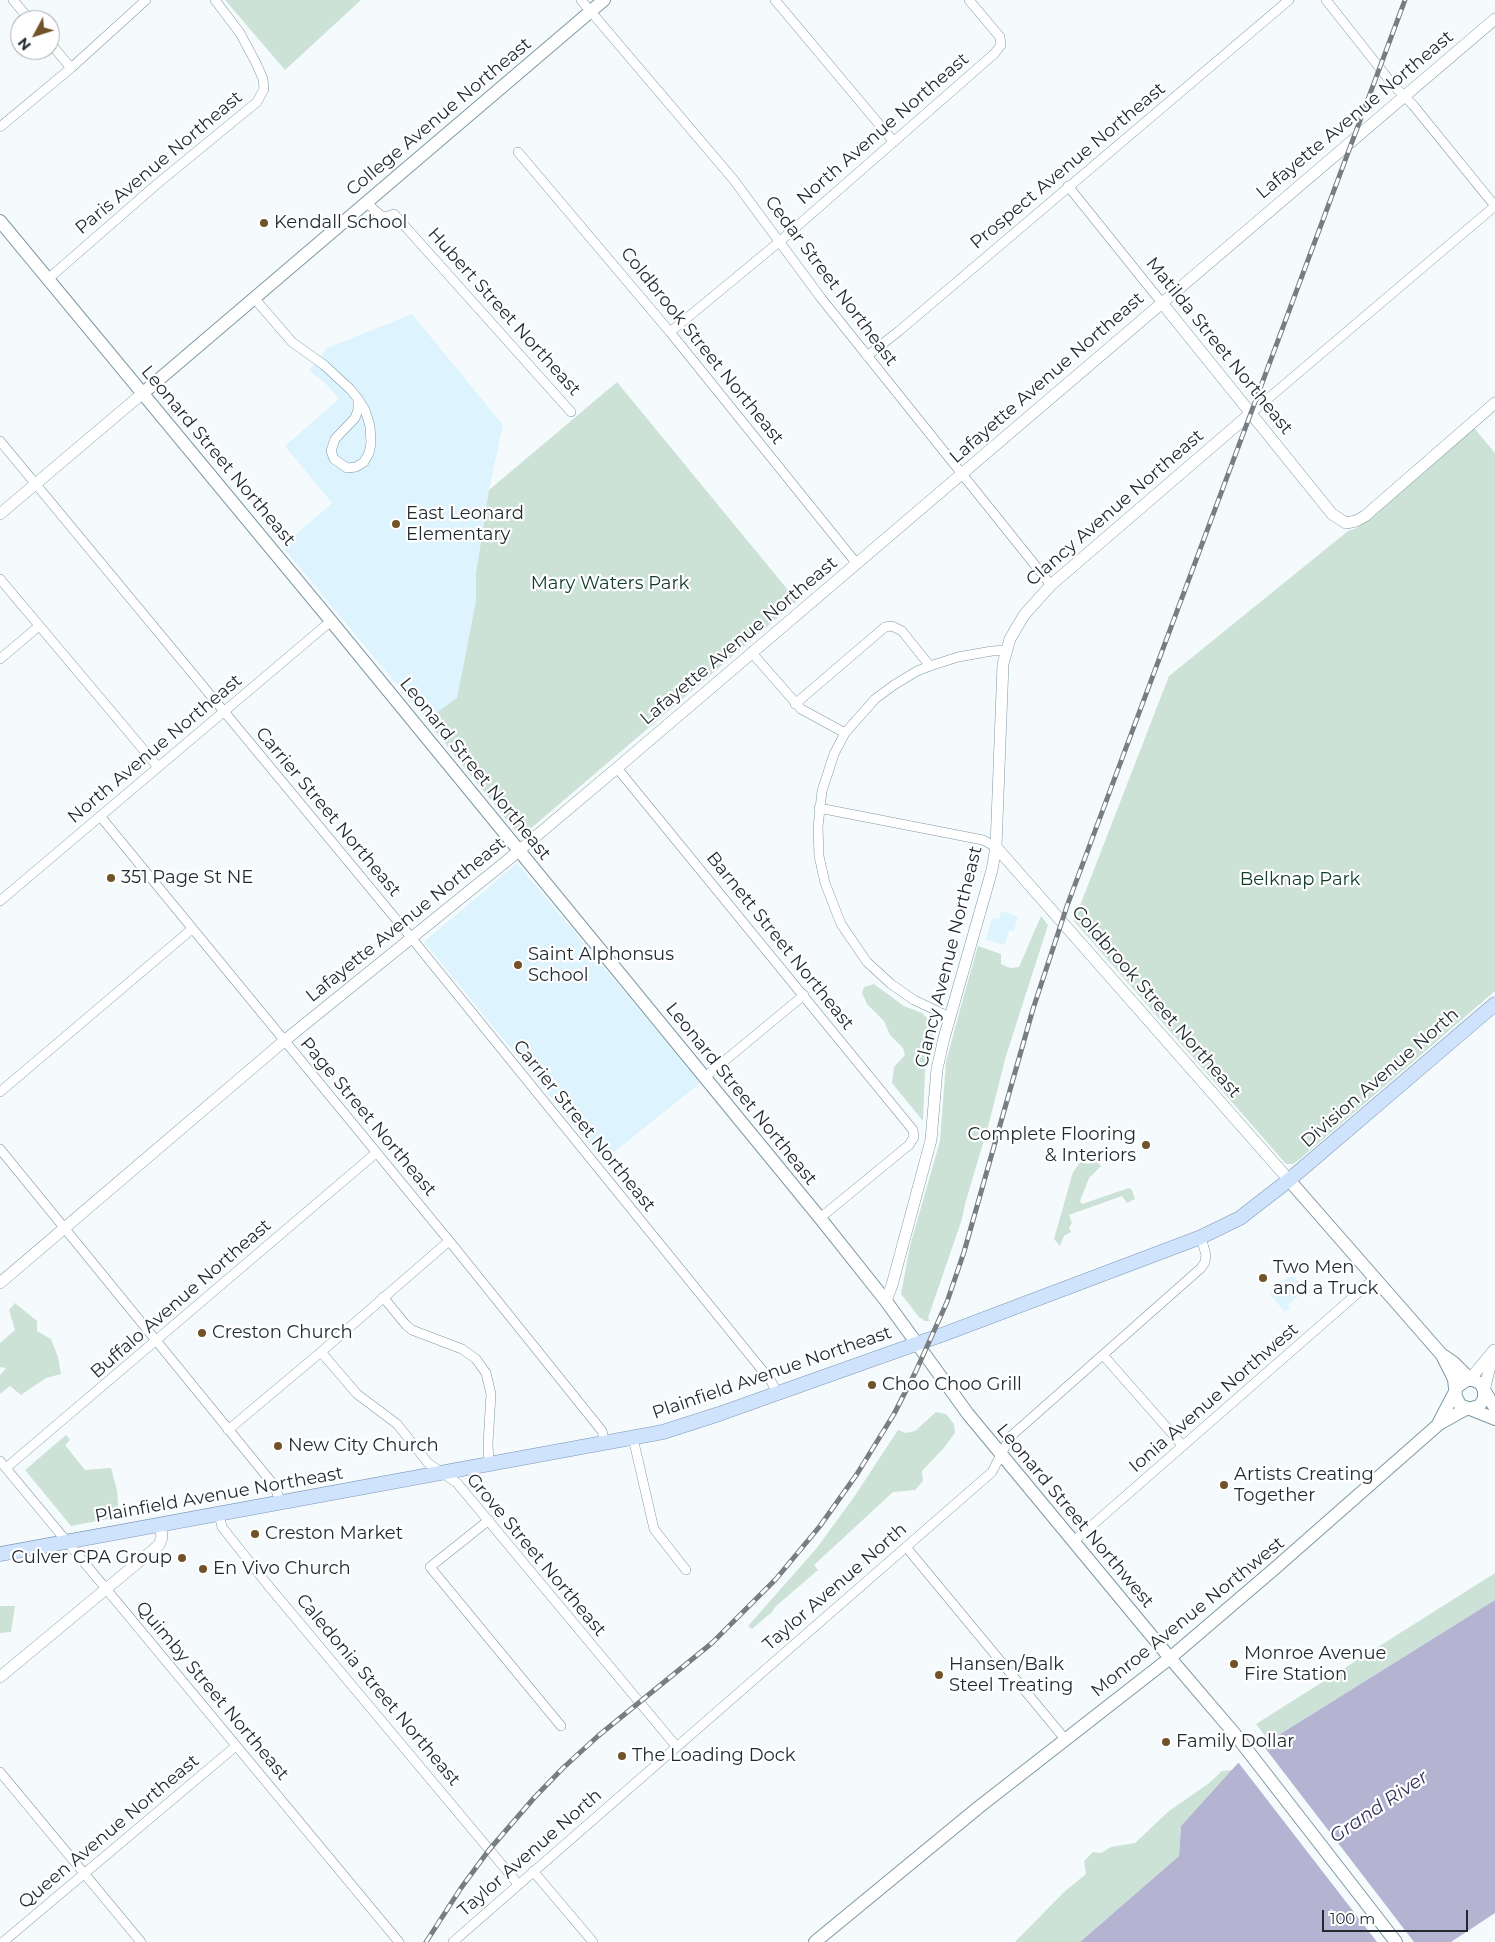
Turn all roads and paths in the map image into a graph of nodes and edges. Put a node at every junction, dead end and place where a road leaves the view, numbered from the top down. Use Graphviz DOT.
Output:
graph roads {
  1 [pos="13,0"];
  2 [pos="146,0"];
  3 [pos="215,0"];
  4 [pos="581,0"];
  5 [pos="604,0"];
  6 [pos="775,0"];
  7 [pos="969,0"];
  8 [pos="1289,0"];
  9 [pos="1326,0"];
  10 [pos="22,10"];
  11 [pos="590,12"];
  12 [pos="1495,19"];
  13 [pos="60,55"];
  14 [pos="71,68"];
  15 [pos="1404,96"];
  16 [pos="0,127"];
  17 [pos="894,142"];
  18 [pos="518,152"];
  19 [pos="1068,186"];
  20 [pos="366,202"];
  21 [pos="1495,206"];
  22 [pos="0,221"];
  23 [pos="779,242"];
  24 [pos="48,279"];
  25 [pos="254,298"];
  26 [pos="1162,303"];
  27 [pos="670,332"];
  28 [pos="867,356"];
  29 [pos="143,393"];
  30 [pos="358,399"];
  31 [pos="1495,402"];
  32 [pos="572,412"];
  33 [pos="1251,413"];
  34 [pos="0,441"];
  35 [pos="962,474"];
  36 [pos="35,484"];
  37 [pos="0,514"];
  38 [pos="857,564"];
  39 [pos="0,579"];
  40 [pos="1051,585"];
  41 [pos="332,621"];
  42 [pos="39,626"];
  43 [pos="1006,650"];
  44 [pos="752,653"];
  45 [pos="0,659"];
  46 [pos="930,666"];
  47 [pos="795,704"];
  48 [pos="224,712"];
  49 [pos="845,733"];
  50 [pos="158,767"];
  51 [pos="618,768"];
  52 [pos="820,808"];
  53 [pos="100,816"];
  54 [pos="996,847"];
  55 [pos="519,851"];
  56 [pos="0,901"];
  57 [pos="192,929"];
  58 [pos="411,938"];
  59 [pos="804,995"];
  60 [pos="1495,1004"];
  61 [pos="950,1017"];
  62 [pos="284,1041"];
  63 [pos="704,1077"];
  64 [pos="0,1092"];
  65 [pos="0,1149"];
  66 [pos="376,1153"];
  67 [pos="1289,1180"];
  68 [pos="820,1218"];
  69 [pos="65,1228"];
  70 [pos="1201,1237"];
  71 [pos="449,1241"];
  72 [pos="1375,1278"];
  73 [pos="0,1283"];
  74 [pos="382,1297"];
  75 [pos="886,1301"];
  76 [pos="156,1341"];
  77 [pos="916,1344"];
  78 [pos="1494,1350"];
  79 [pos="321,1352"];
  80 [pos="1103,1355"];
  81 [pos="1442,1355"];
  82 [pos="1470,1379"];
  83 [pos="1456,1391"];
  84 [pos="1484,1391"];
  85 [pos="777,1392"];
  86 [pos="1495,1408"];
  87 [pos="1469,1409"];
  88 [pos="1495,1419"];
  89 [pos="1437,1426"];
  90 [pos="228,1430"];
  91 [pos="633,1438"];
  92 [pos="605,1443"];
  93 [pos="1183,1446"];
  94 [pos="1001,1455"];
  95 [pos="490,1464"];
  96 [pos="3,1465"];
  97 [pos="442,1473"];
  98 [pos="281,1502"];
  99 [pos="219,1514"];
  100 [pos="489,1520"];
  101 [pos="160,1524"];
  102 [pos="1074,1541"];
  103 [pos="66,1542"];
  104 [pos="906,1547"];
  105 [pos="0,1554"];
  106 [pos="686,1570"];
  107 [pos="105,1590"];
  108 [pos="1170,1658"];
  109 [pos="0,1677"];
  110 [pos="561,1726"];
  111 [pos="1065,1739"];
  112 [pos="236,1746"];
  113 [pos="676,1746"];
  114 [pos="0,1772"];
  115 [pos="533,1871"];
  116 [pos="85,1874"];
  117 [pos="518,1884"];
  118 [pos="3,1942"];
  119 [pos="141,1942"];
  120 [pos="398,1942"];
  121 [pos="453,1942"];
  122 [pos="593,1942"];
  123 [pos="816,1942"];
  124 [pos="1396,1942"];
  1 -- 10 [label="street"];
  2 -- 14 [label="street"];
  3 -- 24 [label="street, Paris Avenue Northeast"];
  4 -- 11 [label="street, Cedar Street Northeast"];
  5 -- 11 [label="main road, College Avenue Northeast"];
  6 -- 17 [label="street"];
  7 -- 17 [label="street, North Avenue Northeast"];
  8 -- 19 [label="street, Prospect Avenue Northeast"];
  9 -- 15 [label="street"];
  11 -- 20 [label="main road, College Avenue Northeast"];
  11 -- 23 [label="street, Cedar Street Northeast"];
  12 -- 15 [label="street, Lafayette Avenue Northeast"];
  13 -- 14 [label="street"];
  14 -- 16 [label="street"];
  15 -- 21 [label="street"];
  15 -- 26 [label="street, Lafayette Avenue Northeast"];
  17 -- 23 [label="street, North Avenue Northeast"];
  18 -- 27 [label="street, Coldbrook Street Northeast"];
  19 -- 26 [label="street, Matilda Street Northeast"];
  19 -- 28 [label="street, Prospect Avenue Northeast"];
  20 -- 25 [label="main road, College Avenue Northeast"];
  20 -- 32 [label="street, Hubert Street Northeast"];
  21 -- 33 [label="street, Clancy Avenue Northeast"];
  22 -- 24 [label="main road, Leonard Street Northeast"];
  23 -- 27 [label="street, North Avenue Northeast"];
  23 -- 28 [label="street, Cedar Street Northeast"];
  24 -- 29 [label="main road, Leonard Street Northeast"];
  25 -- 29 [label="main road, College Avenue Northeast"];
  25 -- 30 [label="street"];
  26 -- 33 [label="street, Matilda Street Northeast"];
  26 -- 35 [label="street, Lafayette Avenue Northeast"];
  27 -- 38 [label="street, Coldbrook Street Northeast"];
  28 -- 35 [label="street, Cedar Street Northeast"];
  29 -- 36 [label="street, College Avenue Northeast"];
  29 -- 41 [label="main road, Leonard Street Northeast"];
  30 -- 30 [label="street"];
  31 -- 33 [label="street, Matilda Street Northeast"];
  33 -- 40 [label="street, Clancy Avenue Northeast"];
  34 -- 36 [label="street, Carrier Street Northeast"];
  35 -- 38 [label="street, Lafayette Avenue Northeast"];
  35 -- 40 [label="street, Cedar Street Northeast"];
  36 -- 37 [label="street, College Avenue Northeast"];
  36 -- 48 [label="street, Carrier Street Northeast"];
  38 -- 44 [label="street, Lafayette Avenue Northeast"];
  39 -- 42 [label="street"];
  40 -- 43 [label="street, Clancy Avenue Northeast"];
  41 -- 48 [label="street, North Avenue Northeast"];
  41 -- 55 [label="main road, Leonard Street Northeast"];
  42 -- 45 [label="street"];
  42 -- 50 [label="street"];
  43 -- 46 [label="street"];
  43 -- 54 [label="street, Clancy Avenue Northeast"];
  44 -- 47 [label="street"];
  44 -- 51 [label="street, Lafayette Avenue Northeast"];
  46 -- 47 [label="street"];
  46 -- 49 [label="street"];
  47 -- 49 [label="street"];
  48 -- 50 [label="street, North Avenue Northeast"];
  48 -- 58 [label="street, Carrier Street Northeast"];
  49 -- 52 [label="street"];
  50 -- 53 [label="street, North Avenue Northeast"];
  51 -- 55 [label="street, Lafayette Avenue Northeast"];
  51 -- 59 [label="street, Barnett Street Northeast"];
  52 -- 54 [label="street"];
  52 -- 61 [label="street"];
  53 -- 56 [label="street, North Avenue Northeast"];
  53 -- 57 [label="street, Page Street Northeast"];
  54 -- 61 [label="street, Clancy Avenue Northeast"];
  54 -- 67 [label="street, Coldbrook Street Northeast"];
  55 -- 58 [label="street, Lafayette Avenue Northeast"];
  55 -- 63 [label="main road, Leonard Street Northeast"];
  57 -- 62 [label="street, Page Street Northeast"];
  57 -- 64 [label="street"];
  58 -- 62 [label="street, Lafayette Avenue Northeast"];
  58 -- 85 [label="street, Carrier Street Northeast"];
  59 -- 63 [label="street"];
  59 -- 68 [label="street, Barnett Street Northeast"];
  60 -- 67 [label="main road, Division Avenue North"];
  61 -- 75 [label="street, Clancy Avenue Northeast"];
  62 -- 66 [label="street, Page Street Northeast"];
  62 -- 69 [label="street, Lafayette Avenue Northeast"];
  63 -- 68 [label="main road, Leonard Street Northeast"];
  65 -- 69 [label="street"];
  66 -- 71 [label="street, Page Street Northeast"];
  66 -- 76 [label="street, Buffalo Avenue Northeast"];
  67 -- 70 [label="main road, Plainfield Avenue Northeast"];
  67 -- 72 [label="main road"];
  68 -- 75 [label="main road, Leonard Street Northeast"];
  69 -- 73 [label="street, Lafayette Avenue Northeast"];
  69 -- 76 [label="street"];
  70 -- 77 [label="main road, Plainfield Avenue Northeast"];
  70 -- 80 [label="street, Taylor Avenue North"];
  71 -- 74 [label="street"];
  71 -- 92 [label="street, Page Street Northeast"];
  72 -- 81 [label="main road"];
  72 -- 93 [label="street, Ionia Avenue Northwest"];
  74 -- 79 [label="street"];
  74 -- 95 [label="street"];
  75 -- 77 [label="main road, Leonard Street Northeast"];
  76 -- 90 [label="street"];
  76 -- 96 [label="street, Buffalo Avenue Northeast"];
  77 -- 85 [label="main road, Plainfield Avenue Northeast"];
  77 -- 94 [label="main road, Leonard Street Northwest"];
  78 -- 82 [label="street"];
  78 -- 84 [label="street"];
  79 -- 90 [label="street"];
  79 -- 97 [label="street, Grove Street Northeast"];
  80 -- 93 [label="street"];
  80 -- 94 [label="street, Taylor Avenue North"];
  81 -- 82 [label="main road"];
  81 -- 83 [label="main road"];
  82 -- 83 [label="main road, Monroe Avenue Northwest"];
  82 -- 84 [label="main road"];
  83 -- 87 [label="main road"];
  83 -- 89 [label="main road, Monroe Avenue Northwest"];
  84 -- 86 [label="main road"];
  84 -- 87 [label="main road"];
  85 -- 91 [label="main road, Plainfield Avenue Northeast"];
  87 -- 88 [label="main road"];
  87 -- 89 [label="main road, Monroe Avenue Northwest"];
  89 -- 108 [label="main road, Monroe Avenue Northwest"];
  90 -- 98 [label="street"];
  91 -- 92 [label="main road, Plainfield Avenue Northeast"];
  91 -- 106 [label="street"];
  92 -- 95 [label="main road, Plainfield Avenue Northeast"];
  93 -- 102 [label="street, Ionia Avenue Northwest"];
  94 -- 102 [label="main road, Leonard Street Northwest"];
  94 -- 104 [label="street, Taylor Avenue North"];
  95 -- 97 [label="main road, Plainfield Avenue Northeast"];
  96 -- 103 [label="street, Quimby Street Northeast"];
  97 -- 98 [label="main road, Plainfield Avenue Northeast"];
  97 -- 100 [label="street, Grove Street Northeast"];
  98 -- 99 [label="main road, Plainfield Avenue Northeast"];
  99 -- 101 [label="main road, Plainfield Avenue Northeast"];
  99 -- 117 [label="street, Caledonia Street Northeast"];
  100 -- 110 [label="street"];
  100 -- 113 [label="street, Grove Street Northeast"];
  101 -- 103 [label="main road, Plainfield Avenue Northeast"];
  101 -- 107 [label="street"];
  102 -- 108 [label="main road, Leonard Street Northwest"];
  103 -- 105 [label="main road, Plainfield Avenue Northeast"];
  103 -- 107 [label="street, Quimby Street Northeast"];
  104 -- 111 [label="street"];
  104 -- 113 [label="street, Taylor Avenue North"];
  107 -- 109 [label="street"];
  107 -- 112 [label="street, Quimby Street Northeast"];
  108 -- 111 [label="main road, Monroe Avenue Northwest"];
  108 -- 124 [label="main road, Leonard Street Northwest"];
  111 -- 123 [label="main road, Monroe Avenue Northwest"];
  112 -- 116 [label="street, Queen Avenue Northeast"];
  112 -- 120 [label="street, Quimby Street Northeast"];
  113 -- 115 [label="street, Taylor Avenue North"];
  114 -- 116 [label="street"];
  115 -- 117 [label="street, Taylor Avenue North"];
  115 -- 122 [label="street"];
  116 -- 118 [label="street, Queen Avenue Northeast"];
  116 -- 119 [label="street"];
  117 -- 121 [label="street, Taylor Avenue North"];
}
